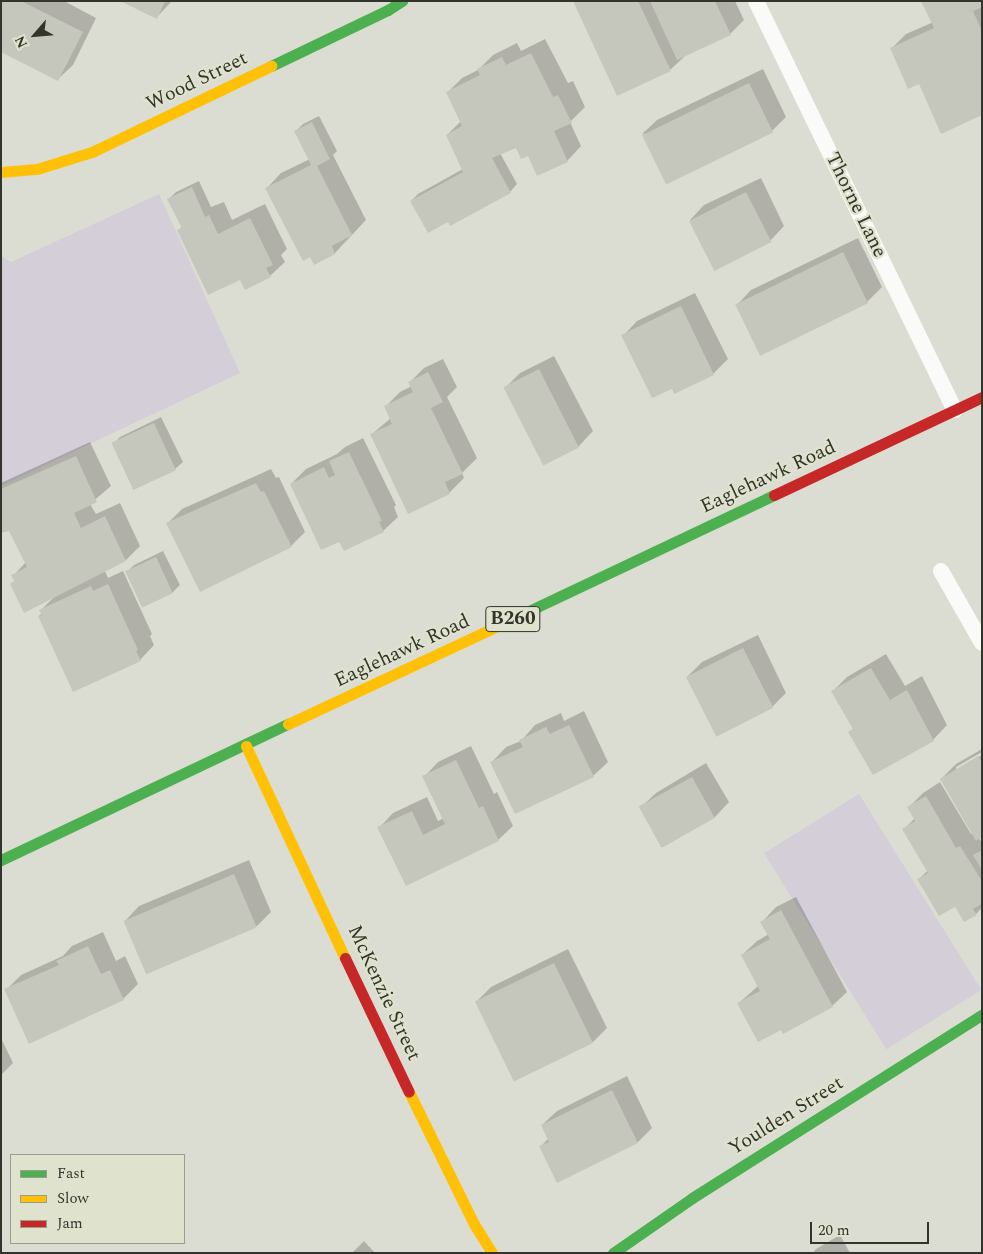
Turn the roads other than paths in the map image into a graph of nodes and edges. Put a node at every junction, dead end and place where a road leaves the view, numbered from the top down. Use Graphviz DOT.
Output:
graph roads {
  1 [pos="402,1"];
  2 [pos="756,1"];
  3 [pos="1,172"];
  4 [pos="982,398"];
  5 [pos="955,410"];
  6 [pos="941,571"];
  7 [pos="982,643"];
  8 [pos="246,746"];
  9 [pos="1,860"];
  10 [pos="982,1015"];
  11 [pos="492,1253"];
  12 [pos="613,1253"];
  1 -- 3 [label="street, Wood Street"];
  2 -- 5 [label="lane, Thorne Lane"];
  4 -- 5 [label="street, Eaglehawk Road / B260"];
  5 -- 8 [label="street, Eaglehawk Road / B260"];
  6 -- 7 [label="lane"];
  8 -- 9 [label="street, Eaglehawk Road / B260"];
  8 -- 11 [label="street, McKenzie Street"];
  10 -- 12 [label="street, Youlden Street"];
}
